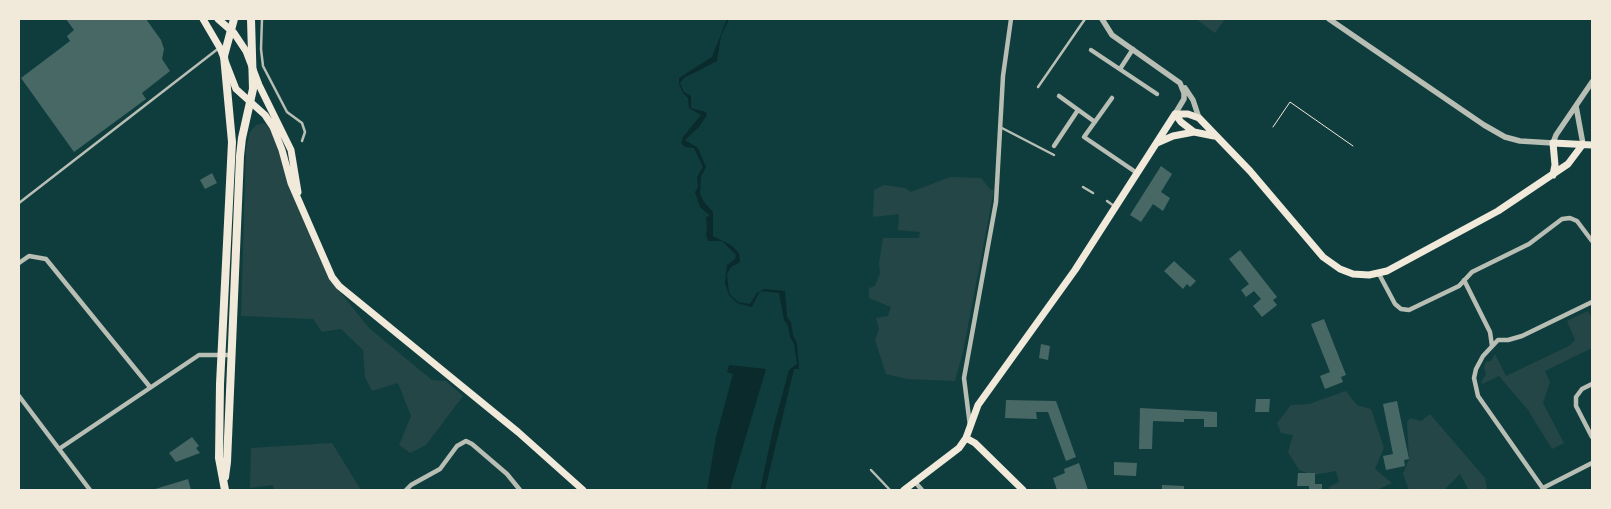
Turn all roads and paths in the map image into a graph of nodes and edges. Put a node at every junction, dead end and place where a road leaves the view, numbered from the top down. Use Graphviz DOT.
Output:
graph roads {
  1 [pos="203,19"];
  2 [pos="218,19"];
  3 [pos="234,19"];
  4 [pos="251,19"];
  5 [pos="262,19"];
  6 [pos="1011,19"];
  7 [pos="1085,19"];
  8 [pos="1102,19"];
  9 [pos="1329,19"];
  10 [pos="230,30"];
  11 [pos="220,48"];
  12 [pos="1133,49"];
  13 [pos="1091,50"];
  14 [pos="224,56"];
  15 [pos="252,66"];
  16 [pos="1120,69"];
  17 [pos="1592,82"];
  18 [pos="1180,83"];
  19 [pos="1038,87"];
  20 [pos="1157,94"];
  21 [pos="1059,96"];
  22 [pos="1112,98"];
  23 [pos="250,102"];
  24 [pos="1576,106"];
  25 [pos="1078,110"];
  26 [pos="1175,114"];
  27 [pos="1199,118"];
  28 [pos="1095,122"];
  29 [pos="1000,127"];
  30 [pos="1273,127"];
  31 [pos="1194,132"];
  32 [pos="1215,136"];
  33 [pos="302,141"];
  34 [pos="1157,143"];
  35 [pos="1553,143"];
  36 [pos="1583,144"];
  37 [pos="1592,145"];
  38 [pos="1054,146"];
  39 [pos="1353,146"];
  40 [pos="1054,155"];
  41 [pos="1138,173"];
  42 [pos="1553,175"];
  43 [pos="1083,187"];
  44 [pos="1093,193"];
  45 [pos="298,199"];
  46 [pos="1107,202"];
  47 [pos="19,203"];
  48 [pos="1115,207"];
  49 [pos="1592,241"];
  50 [pos="19,263"];
  51 [pos="1380,274"];
  52 [pos="1464,280"];
  53 [pos="1592,302"];
  54 [pos="1492,346"];
  55 [pos="221,354"];
  56 [pos="231,354"];
  57 [pos="1592,384"];
  58 [pos="150,387"];
  59 [pos="19,396"];
  60 [pos="965,399"];
  61 [pos="978,405"];
  62 [pos="969,432"];
  63 [pos="1592,437"];
  64 [pos="59,449"];
  65 [pos="1592,463"];
  66 [pos="871,470"];
  67 [pos="224,479"];
  68 [pos="915,482"];
  69 [pos="1543,489"];
  70 [pos="90,490"];
  71 [pos="225,490"];
  72 [pos="406,490"];
  73 [pos="520,490"];
  74 [pos="583,490"];
  75 [pos="890,490"];
  76 [pos="904,490"];
  77 [pos="922,490"];
  78 [pos="1023,490"];
  1 -- 11 [label="main road"];
  2 -- 10 [label="main road"];
  3 -- 10 [label="main road"];
  4 -- 15 [label="main road"];
  5 -- 33 [label="lane"];
  6 -- 29 [label="street"];
  7 -- 19 [label="lane"];
  8 -- 12 [label="street"];
  9 -- 35 [label="street"];
  10 -- 14 [label="main road"];
  10 -- 15 [label="main road"];
  11 -- 14 [label="main road"];
  11 -- 47 [label="lane"];
  12 -- 16 [label="street"];
  12 -- 18 [label="street"];
  13 -- 16 [label="street"];
  14 -- 23 [label="main road"];
  14 -- 55 [label="main road"];
  15 -- 23 [label="main road"];
  15 -- 45 [label="main road"];
  16 -- 20 [label="street"];
  17 -- 24 [label="street"];
  18 -- 26 [label="street"];
  18 -- 27 [label="street"];
  21 -- 25 [label="street"];
  22 -- 28 [label="street"];
  23 -- 45 [label="main road"];
  23 -- 56 [label="main road"];
  24 -- 35 [label="street"];
  24 -- 36 [label="street"];
  25 -- 28 [label="street"];
  25 -- 38 [label="street"];
  26 -- 27 [label="main road"];
  26 -- 31 [label="main road"];
  26 -- 34 [label="main road"];
  27 -- 32 [label="main road"];
  28 -- 41 [label="street"];
  29 -- 40 [label="lane"];
  29 -- 60 [label="street"];
  30 -- 39 [label="path"];
  31 -- 32 [label="main road"];
  31 -- 34 [label="main road"];
  32 -- 51 [label="main road"];
  34 -- 41 [label="main road"];
  35 -- 36 [label="main road"];
  35 -- 42 [label="main road"];
  36 -- 37 [label="main road"];
  36 -- 42 [label="main road"];
  41 -- 48 [label="main road"];
  42 -- 51 [label="main road"];
  43 -- 44 [label="lane"];
  45 -- 74 [label="main road"];
  46 -- 48 [label="lane"];
  48 -- 61 [label="main road"];
  49 -- 52 [label="street"];
  50 -- 58 [label="street"];
  51 -- 52 [label="street"];
  52 -- 54 [label="street"];
  53 -- 54 [label="street"];
  54 -- 69 [label="street"];
  55 -- 56 [label="street"];
  55 -- 58 [label="street"];
  55 -- 67 [label="main road"];
  56 -- 67 [label="main road"];
  57 -- 63 [label="street"];
  58 -- 64 [label="street"];
  59 -- 64 [label="street"];
  60 -- 61 [label="street"];
  60 -- 62 [label="street"];
  61 -- 62 [label="main road"];
  62 -- 68 [label="main road"];
  62 -- 78 [label="main road"];
  64 -- 70 [label="street"];
  65 -- 69 [label="street"];
  66 -- 75 [label="lane"];
  67 -- 71 [label="main road"];
  68 -- 76 [label="main road"];
  68 -- 77 [label="street"];
  72 -- 73 [label="street"];
}
